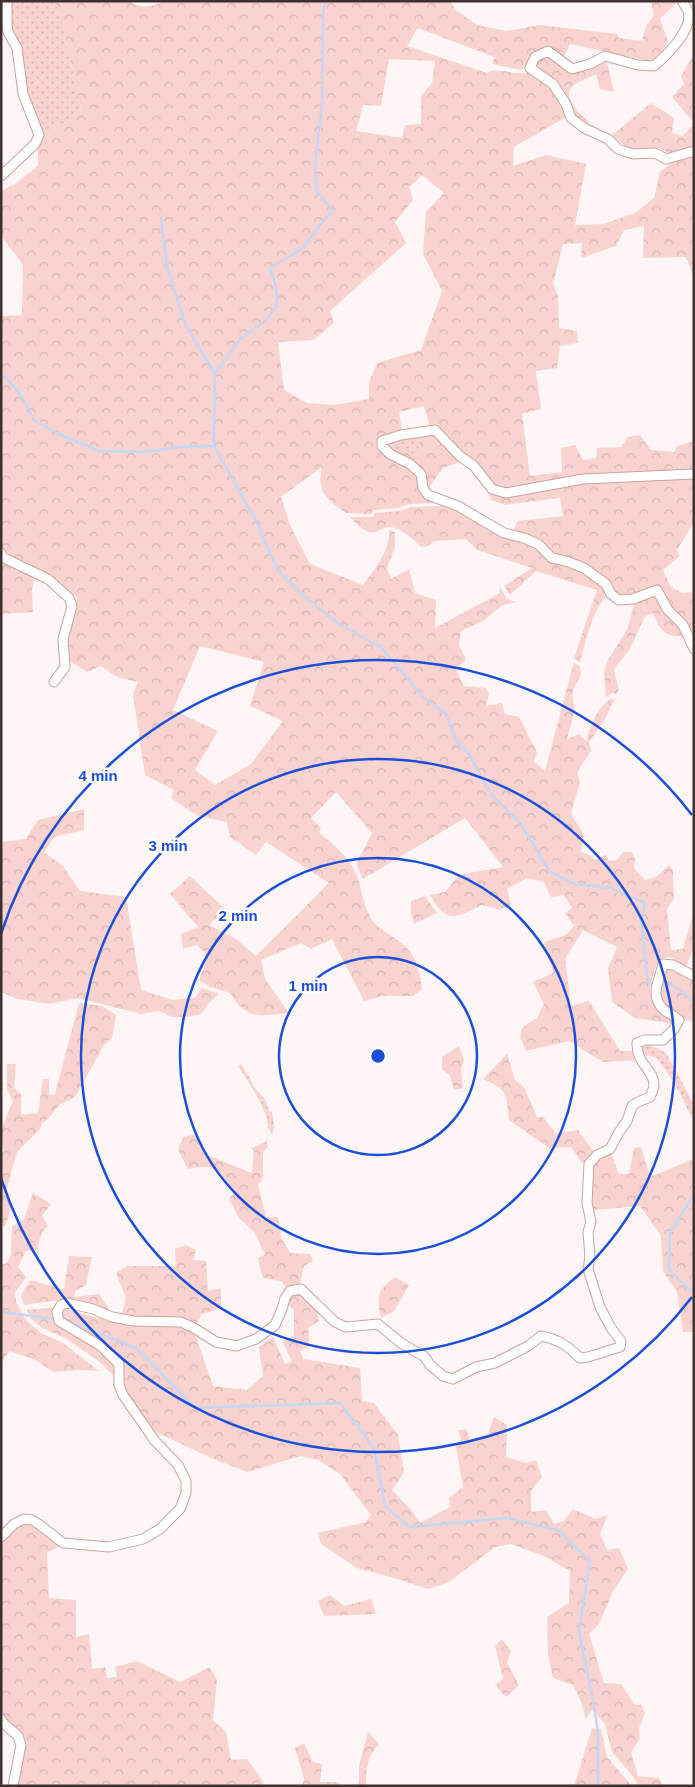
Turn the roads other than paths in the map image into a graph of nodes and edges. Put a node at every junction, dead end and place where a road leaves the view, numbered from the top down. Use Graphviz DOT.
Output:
graph roads {
  1 [pos="7,1"];
  2 [pos="682,1"];
  3 [pos="694,151"];
  4 [pos="1,176"];
  5 [pos="694,474"];
  6 [pos="1,553"];
  7 [pos="694,649"];
  8 [pos="54,682"];
  9 [pos="694,976"];
  10 [pos="1,1537"];
  11 [pos="1,1719"];
  12 [pos="13,1786"];
  1 -- 4 [label="street"];
  2 -- 3 [label="street"];
  5 -- 7 [label="street"];
  6 -- 8 [label="street"];
  9 -- 10 [label="street"];
  11 -- 12 [label="street"];
}
